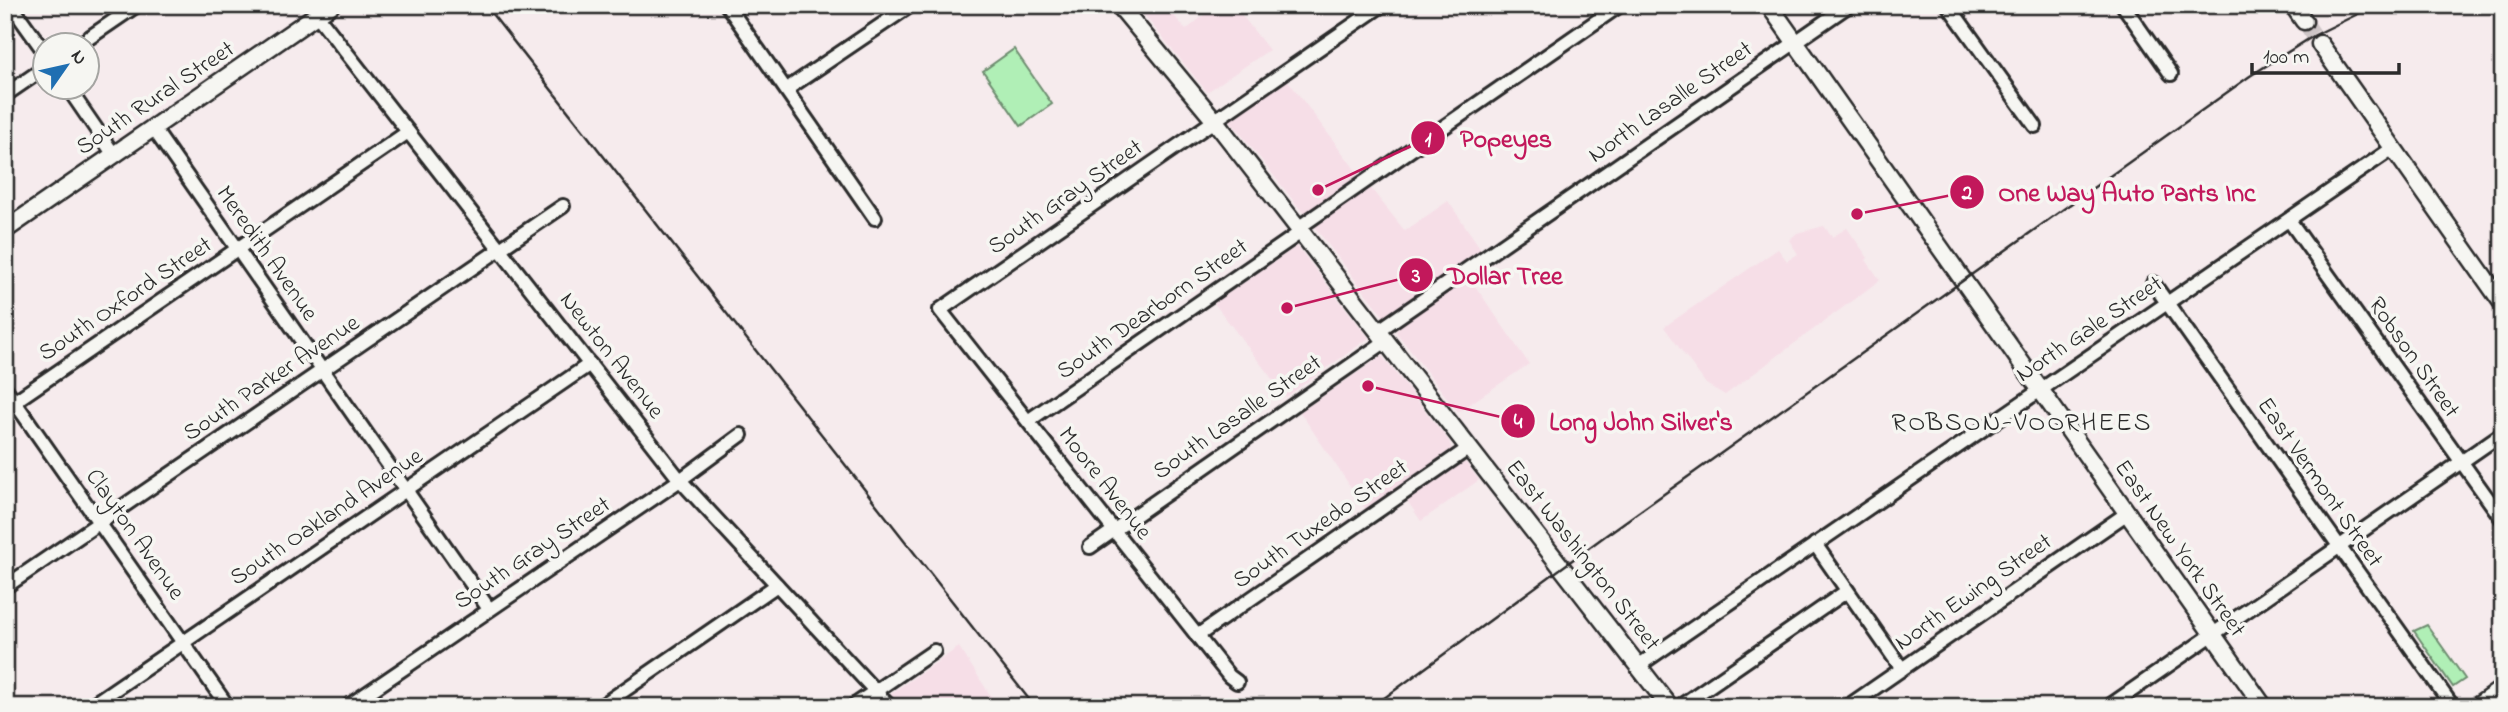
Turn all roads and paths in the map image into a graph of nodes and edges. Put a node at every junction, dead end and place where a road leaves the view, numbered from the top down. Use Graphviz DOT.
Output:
graph roads {
  1 [pos="11,5"];
  2 [pos="137,5"];
  3 [pos="331,5"];
  4 [pos="727,5"];
  5 [pos="911,5"];
  6 [pos="1119,5"];
  7 [pos="1382,5"];
  8 [pos="1620,5"];
  9 [pos="1769,5"];
  10 [pos="1849,5"];
  11 [pos="1948,5"];
  12 [pos="2123,5"];
  13 [pos="2293,5"];
  14 [pos="317,15"];
  15 [pos="2304,21"];
  16 [pos="97,32"];
  17 [pos="32,34"];
  18 [pos="1795,43"];
  19 [pos="2320,44"];
  20 [pos="2171,74"];
  21 [pos="32,77"];
  22 [pos="787,89"];
  23 [pos="5,95"];
  24 [pos="78,102"];
  25 [pos="1215,121"];
  26 [pos="2035,126"];
  27 [pos="153,128"];
  28 [pos="408,132"];
  29 [pos="2393,148"];
  30 [pos="114,155"];
  31 [pos="563,206"];
  32 [pos="875,218"];
  33 [pos="2289,220"];
  34 [pos="5,230"];
  35 [pos="1300,230"];
  36 [pos="500,248"];
  37 [pos="237,249"];
  38 [pos="2153,283"];
  39 [pos="2166,303"];
  40 [pos="2503,304"];
  41 [pos="940,310"];
  42 [pos="1382,336"];
  43 [pos="590,364"];
  44 [pos="323,370"];
  45 [pos="5,388"];
  46 [pos="2038,390"];
  47 [pos="10,405"];
  48 [pos="1028,421"];
  49 [pos="2503,433"];
  50 [pos="741,435"];
  51 [pos="1469,448"];
  52 [pos="2462,462"];
  53 [pos="680,480"];
  54 [pos="406,489"];
  55 [pos="2126,513"];
  56 [pos="2503,520"];
  57 [pos="99,523"];
  58 [pos="1113,530"];
  59 [pos="1815,544"];
  60 [pos="1090,547"];
  61 [pos="2339,548"];
  62 [pos="777,585"];
  63 [pos="5,587"];
  64 [pos="1847,591"];
  65 [pos="489,609"];
  66 [pos="2212,635"];
  67 [pos="1197,636"];
  68 [pos="183,642"];
  69 [pos="934,651"];
  70 [pos="1638,666"];
  71 [pos="1902,669"];
  72 [pos="1237,682"];
  73 [pos="2503,688"];
  74 [pos="875,691"];
  75 [pos="89,707"];
  76 [pos="228,707"];
  77 [pos="347,707"];
  78 [pos="600,707"];
  79 [pos="852,707"];
  80 [pos="890,707"];
  81 [pos="1670,707"];
  82 [pos="1679,707"];
  83 [pos="1847,707"];
  84 [pos="2108,707"];
  85 [pos="2264,707"];
  86 [pos="2452,707"];
  87 [pos="2476,707"];
  1 -- 17 [label="street"];
  2 -- 16 [label="street"];
  3 -- 14 [label="main road, South Rural Street"];
  4 -- 22 [label="street"];
  5 -- 22 [label="street"];
  6 -- 25 [label="main road, East Washington Street"];
  7 -- 25 [label="street, South Gray Street"];
  8 -- 35 [label="street, South Dearborn Street"];
  9 -- 18 [label="main road, East New York Street"];
  10 -- 18 [label="street, North Lasalle Street"];
  11 -- 26 [label="street"];
  12 -- 20 [label="street"];
  13 -- 15 [label="main road"];
  14 -- 27 [label="main road, South Rural Street"];
  14 -- 28 [label="street, Newton Avenue"];
  18 -- 42 [label="street, North Lasalle Street"];
  18 -- 46 [label="main road, East New York Street"];
  19 -- 29 [label="main road"];
  21 -- 23 [label="street"];
  22 -- 32 [label="street"];
  24 -- 30 [label="street"];
  25 -- 35 [label="main road, East Washington Street"];
  25 -- 41 [label="street, South Gray Street"];
  27 -- 30 [label="main road, South Rural Street"];
  27 -- 37 [label="street, Meredith Avenue"];
  28 -- 36 [label="street, Newton Avenue"];
  28 -- 37 [label="street, South Oxford Street"];
  29 -- 33 [label="street, North Gale Street"];
  29 -- 40 [label="main road"];
  30 -- 34 [label="main road, South Rural Street"];
  31 -- 36 [label="street, South Parker Avenue"];
  33 -- 39 [label="street, North Gale Street"];
  33 -- 52 [label="street, Robson Street"];
  35 -- 42 [label="main road, East Washington Street"];
  35 -- 48 [label="street, South Dearborn Street"];
  36 -- 43 [label="street, Newton Avenue"];
  36 -- 44 [label="street, South Parker Avenue"];
  37 -- 44 [label="street, Meredith Avenue"];
  37 -- 47 [label="street, South Oxford Street"];
  38 -- 39 [label="street, East Vermont Street"];
  39 -- 46 [label="street, North Gale Street"];
  39 -- 61 [label="street, East Vermont Street"];
  41 -- 48 [label="street, Moore Avenue"];
  42 -- 51 [label="main road, East Washington Street"];
  42 -- 58 [label="street, South Lasalle Street"];
  43 -- 53 [label="street, Newton Avenue"];
  43 -- 54 [label="street, South Oakland Avenue"];
  44 -- 54 [label="street, Meredith Avenue"];
  44 -- 57 [label="street, South Parker Avenue"];
  45 -- 47 [label="street, Clayton Avenue"];
  46 -- 55 [label="main road, East New York Street"];
  46 -- 59 [label="street, North Gale Street"];
  47 -- 57 [label="street, Clayton Avenue"];
  48 -- 58 [label="street, Moore Avenue"];
  49 -- 52 [label="street"];
  50 -- 53 [label="street, South Gray Street"];
  51 -- 67 [label="street, South Tuxedo Street"];
  51 -- 70 [label="main road, East Washington Street"];
  52 -- 56 [label="street, Robson Street"];
  52 -- 61 [label="street"];
  53 -- 62 [label="street, Newton Avenue"];
  53 -- 65 [label="street, South Gray Street"];
  54 -- 65 [label="street, Meredith Avenue"];
  54 -- 68 [label="street, South Oakland Avenue"];
  55 -- 66 [label="main road, East New York Street"];
  55 -- 71 [label="street, North Ewing Street"];
  57 -- 63 [label="street, South Parker Avenue"];
  57 -- 68 [label="street, Clayton Avenue"];
  58 -- 60 [label="street, South Lasalle Street"];
  58 -- 67 [label="street, Moore Avenue"];
  59 -- 64 [label="street"];
  59 -- 70 [label="street, North Gale Street"];
  61 -- 66 [label="street"];
  61 -- 86 [label="street, East Vermont Street"];
  62 -- 74 [label="street, Newton Avenue"];
  62 -- 78 [label="street"];
  64 -- 71 [label="street"];
  64 -- 82 [label="street"];
  65 -- 77 [label="street, South Gray Street"];
  66 -- 84 [label="street"];
  66 -- 85 [label="main road, East New York Street"];
  67 -- 72 [label="street, Moore Avenue"];
  68 -- 75 [label="street, South Oakland Avenue"];
  68 -- 76 [label="street, Clayton Avenue"];
  69 -- 74 [label="street"];
  70 -- 81 [label="main road, East Washington Street"];
  71 -- 83 [label="street, North Ewing Street"];
  73 -- 87 [label="main road"];
  74 -- 79 [label="street"];
  74 -- 80 [label="street, Newton Avenue"];
}
